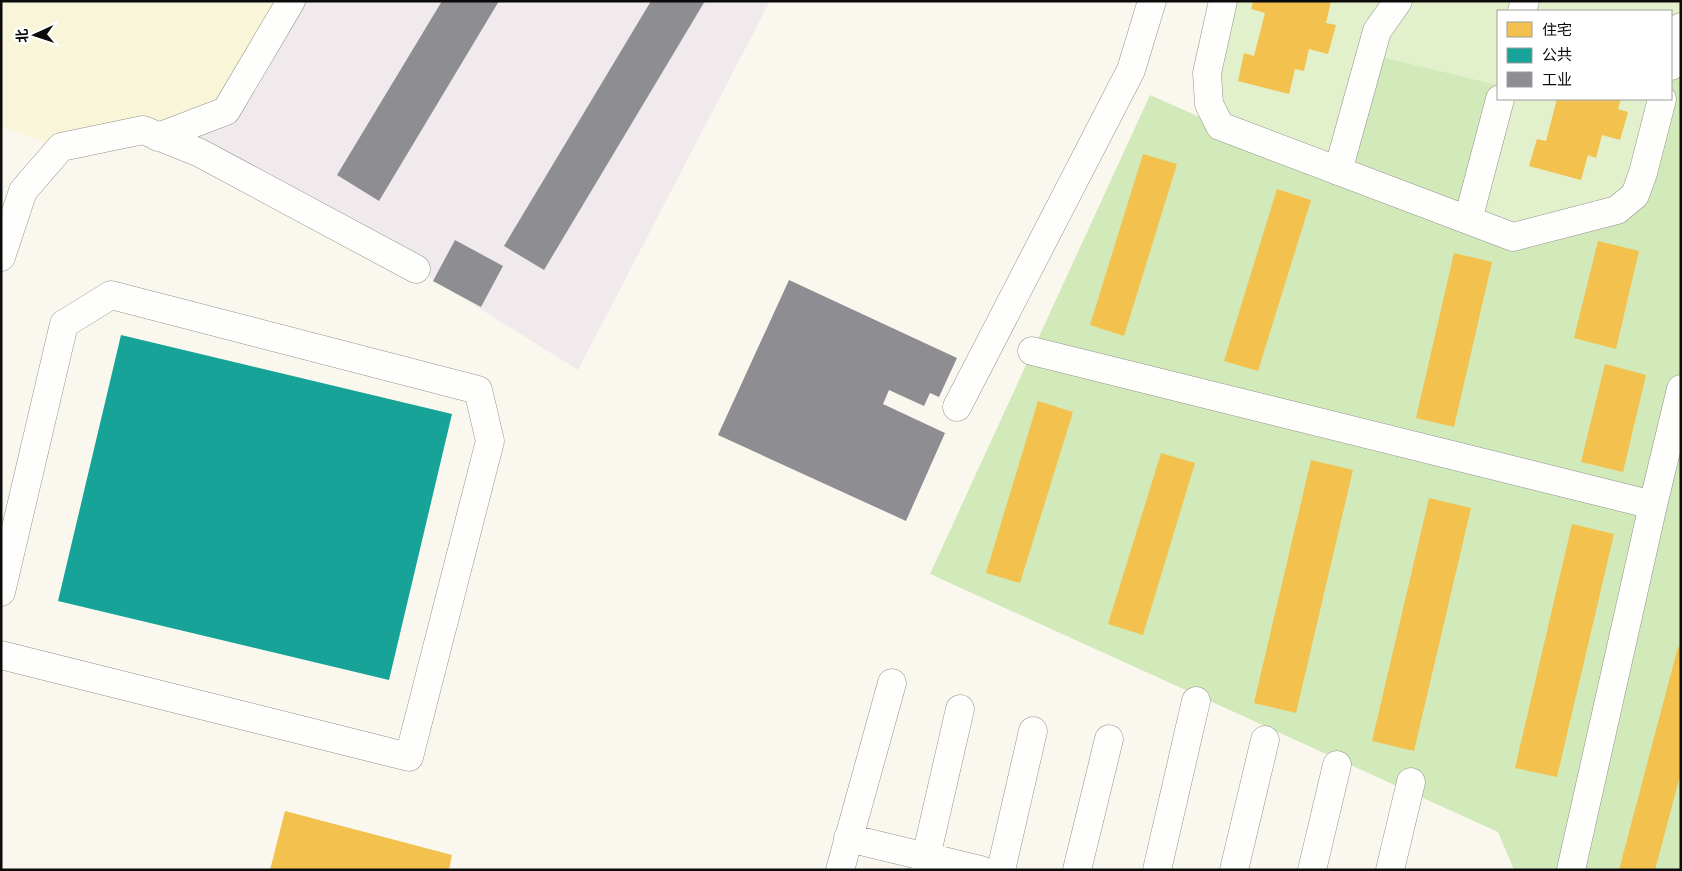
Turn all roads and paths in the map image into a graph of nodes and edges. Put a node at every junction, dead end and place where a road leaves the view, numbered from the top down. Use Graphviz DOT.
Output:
graph roads {
  1 [pos="290,1"];
  2 [pos="1152,1"];
  3 [pos="1223,1"];
  4 [pos="1398,1"];
  5 [pos="1681,27"];
  6 [pos="1672,62"];
  7 [pos="1500,100"];
  8 [pos="1662,100"];
  9 [pos="158,137"];
  10 [pos="1338,171"];
  11 [pos="1468,220"];
  12 [pos="1,257"];
  13 [pos="416,269"];
  14 [pos="1032,351"];
  15 [pos="1681,388"];
  16 [pos="957,407"];
  17 [pos="1653,505"];
  18 [pos="1,592"];
  19 [pos="1,655"];
  20 [pos="892,683"];
  21 [pos="1196,701"];
  22 [pos="960,709"];
  23 [pos="1033,730"];
  24 [pos="1109,739"];
  25 [pos="1265,740"];
  26 [pos="1337,765"];
  27 [pos="1411,782"];
  28 [pos="848,838"];
  29 [pos="924,863"];
  30 [pos="840,870"];
  31 [pos="981,870"];
  32 [pos="1001,870"];
  33 [pos="1077,870"];
  34 [pos="1157,870"];
  35 [pos="1234,870"];
  36 [pos="1312,870"];
  37 [pos="1390,870"];
  38 [pos="1571,870"];
  1 -- 9 [label="street"];
  2 -- 16 [label="street"];
  3 -- 10 [label="street"];
  4 -- 10 [label="street"];
  5 -- 6 [label="street"];
  7 -- 11 [label="street"];
  8 -- 11 [label="street"];
  9 -- 12 [label="street"];
  9 -- 13 [label="street"];
  10 -- 11 [label="street"];
  14 -- 17 [label="street"];
  15 -- 17 [label="street"];
  17 -- 38 [label="street"];
  18 -- 19 [label="street"];
  20 -- 28 [label="street"];
  21 -- 34 [label="street"];
  22 -- 29 [label="street"];
  23 -- 32 [label="street"];
  24 -- 33 [label="street"];
  25 -- 35 [label="street"];
  26 -- 36 [label="street"];
  27 -- 37 [label="street"];
  28 -- 29 [label="street"];
  28 -- 30 [label="street"];
  29 -- 31 [label="street"];
}
